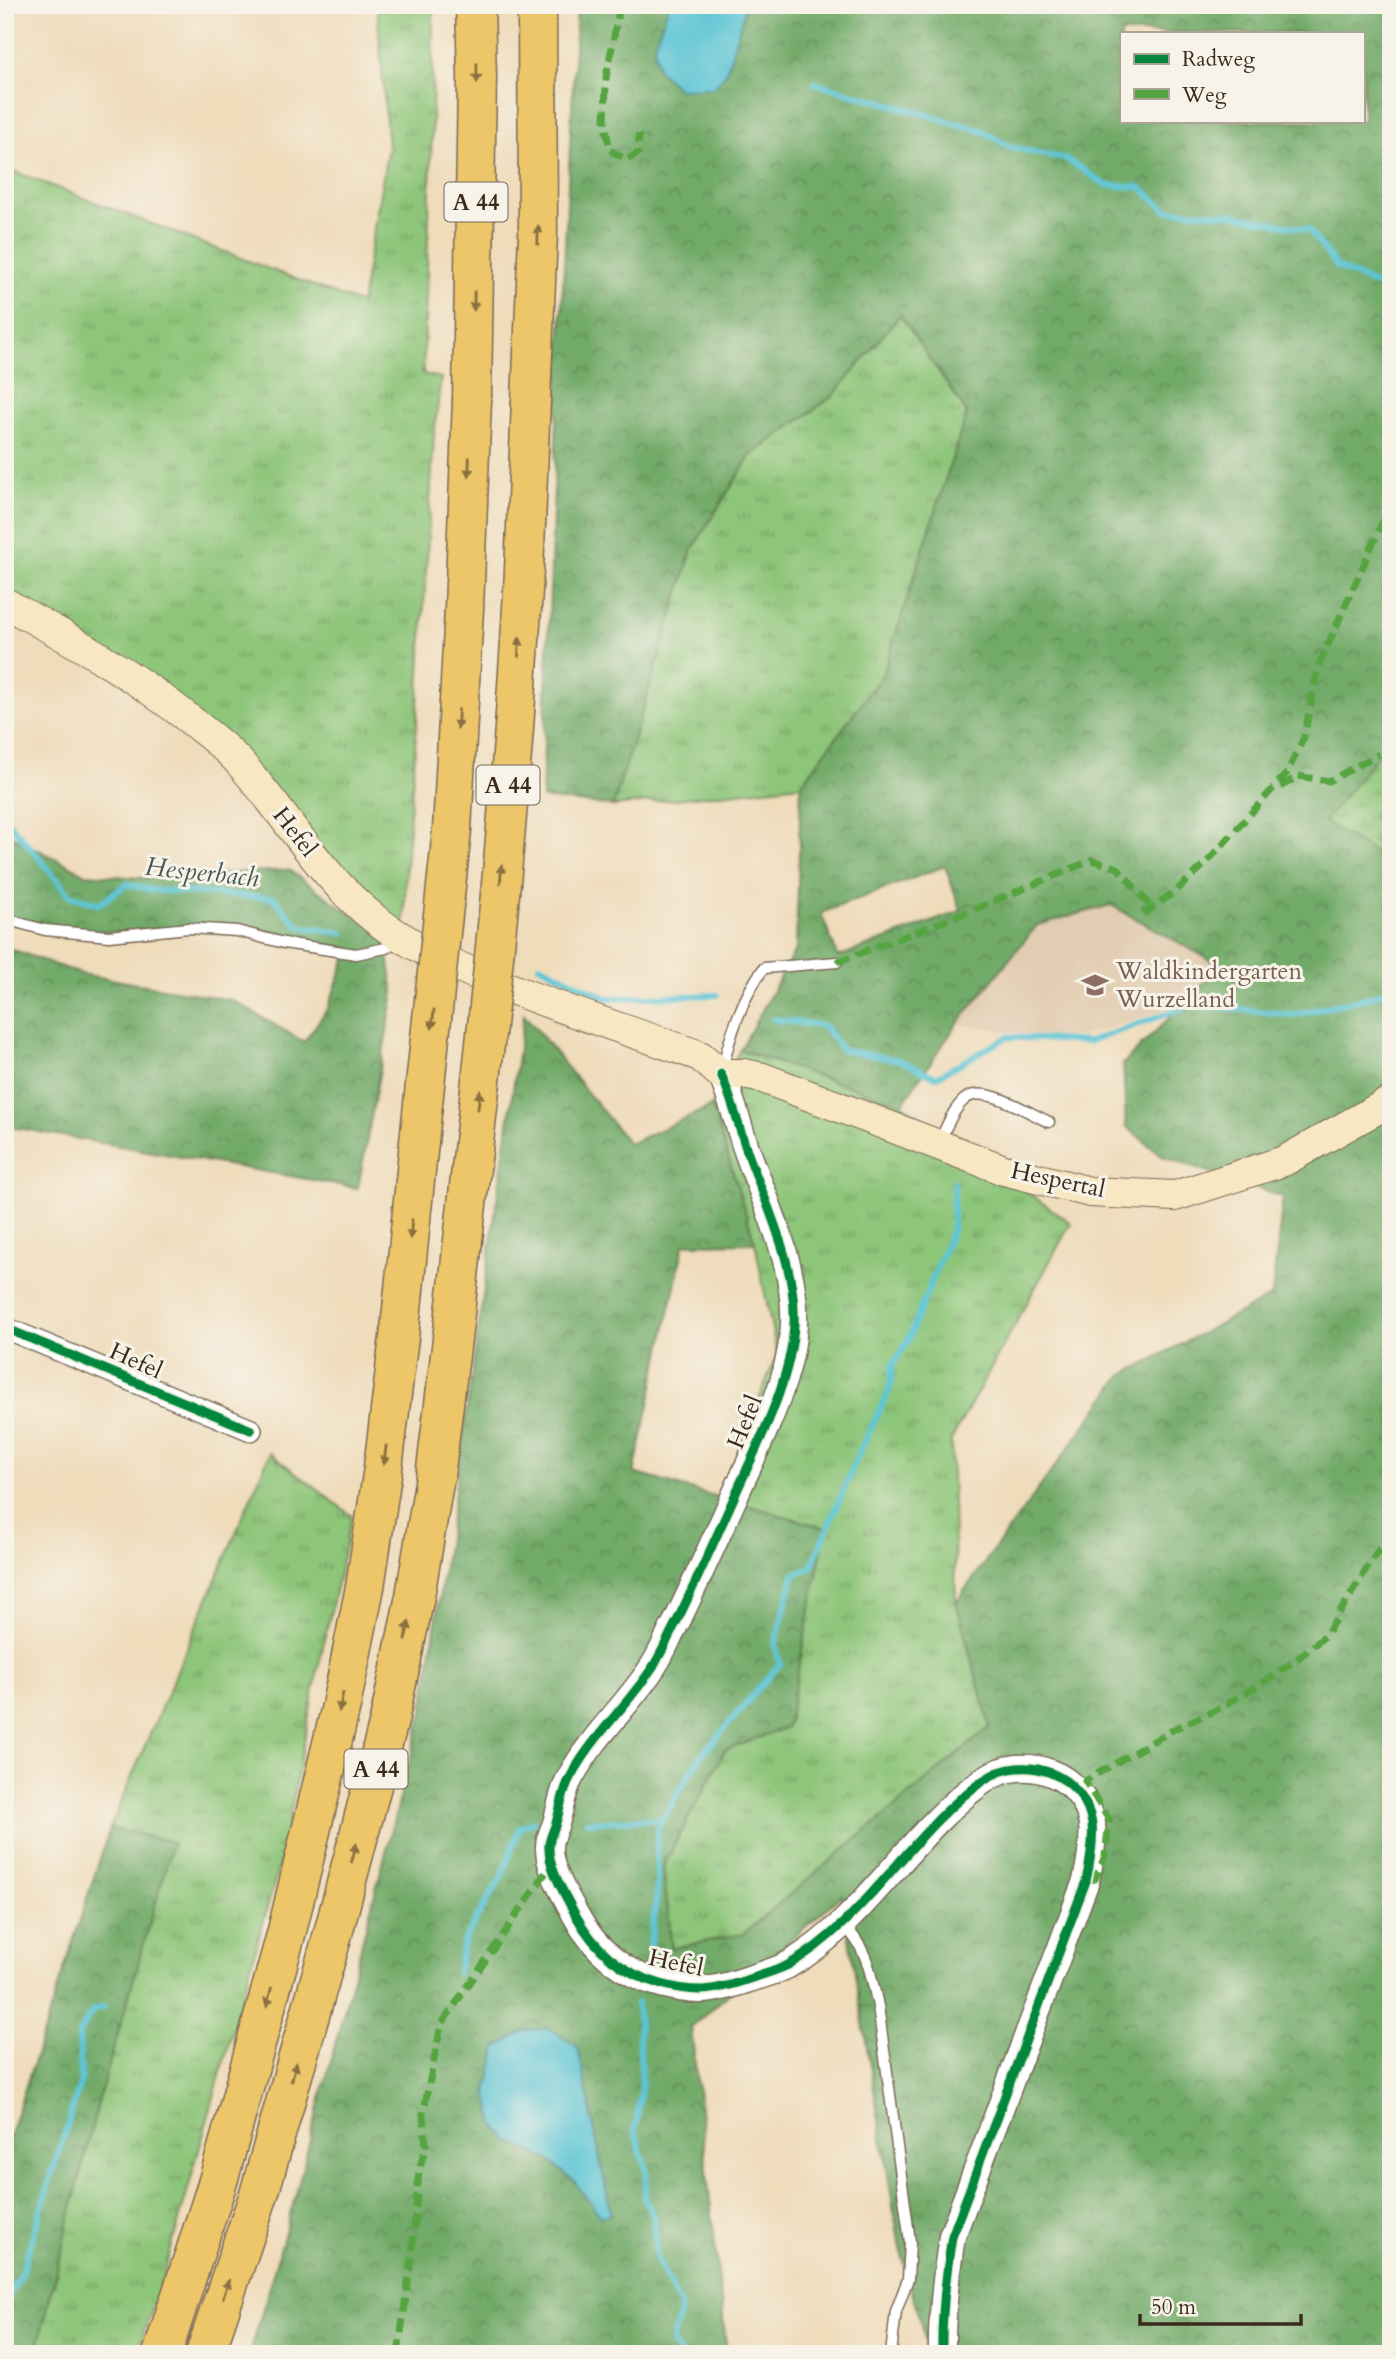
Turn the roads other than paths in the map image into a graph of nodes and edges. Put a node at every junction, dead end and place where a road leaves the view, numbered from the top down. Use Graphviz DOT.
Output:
graph roads {
  1 [pos="475,5"];
  2 [pos="537,5"];
  3 [pos="5,603"];
  4 [pos="5,919"];
  5 [pos="401,937"];
  6 [pos="836,962"];
  7 [pos="721,1073"];
  8 [pos="1391,1101"];
  9 [pos="1049,1122"];
  10 [pos="938,1145"];
  11 [pos="5,1328"];
  12 [pos="251,1430"];
  13 [pos="842,1923"];
  14 [pos="162,2354"];
  15 [pos="205,2354"];
  16 [pos="891,2354"];
  17 [pos="942,2354"];
  1 -- 14 [label="highway, A 44, one-way, bridge"];
  15 -- 2 [label="highway, A 44, one-way, bridge"];
  3 -- 5 [label="main road, Hefel"];
  4 -- 5 [label="lane"];
  5 -- 7 [label="main road, Hefel"];
  6 -- 7 [label="lane"];
  7 -- 10 [label="main road, Hespertal"];
  7 -- 13 [label="street, Hefel"];
  8 -- 10 [label="main road, Hespertal"];
  9 -- 10 [label="lane"];
  11 -- 12 [label="street, Hefel"];
  13 -- 16 [label="lane"];
  13 -- 17 [label="street, Hefel"];
}
